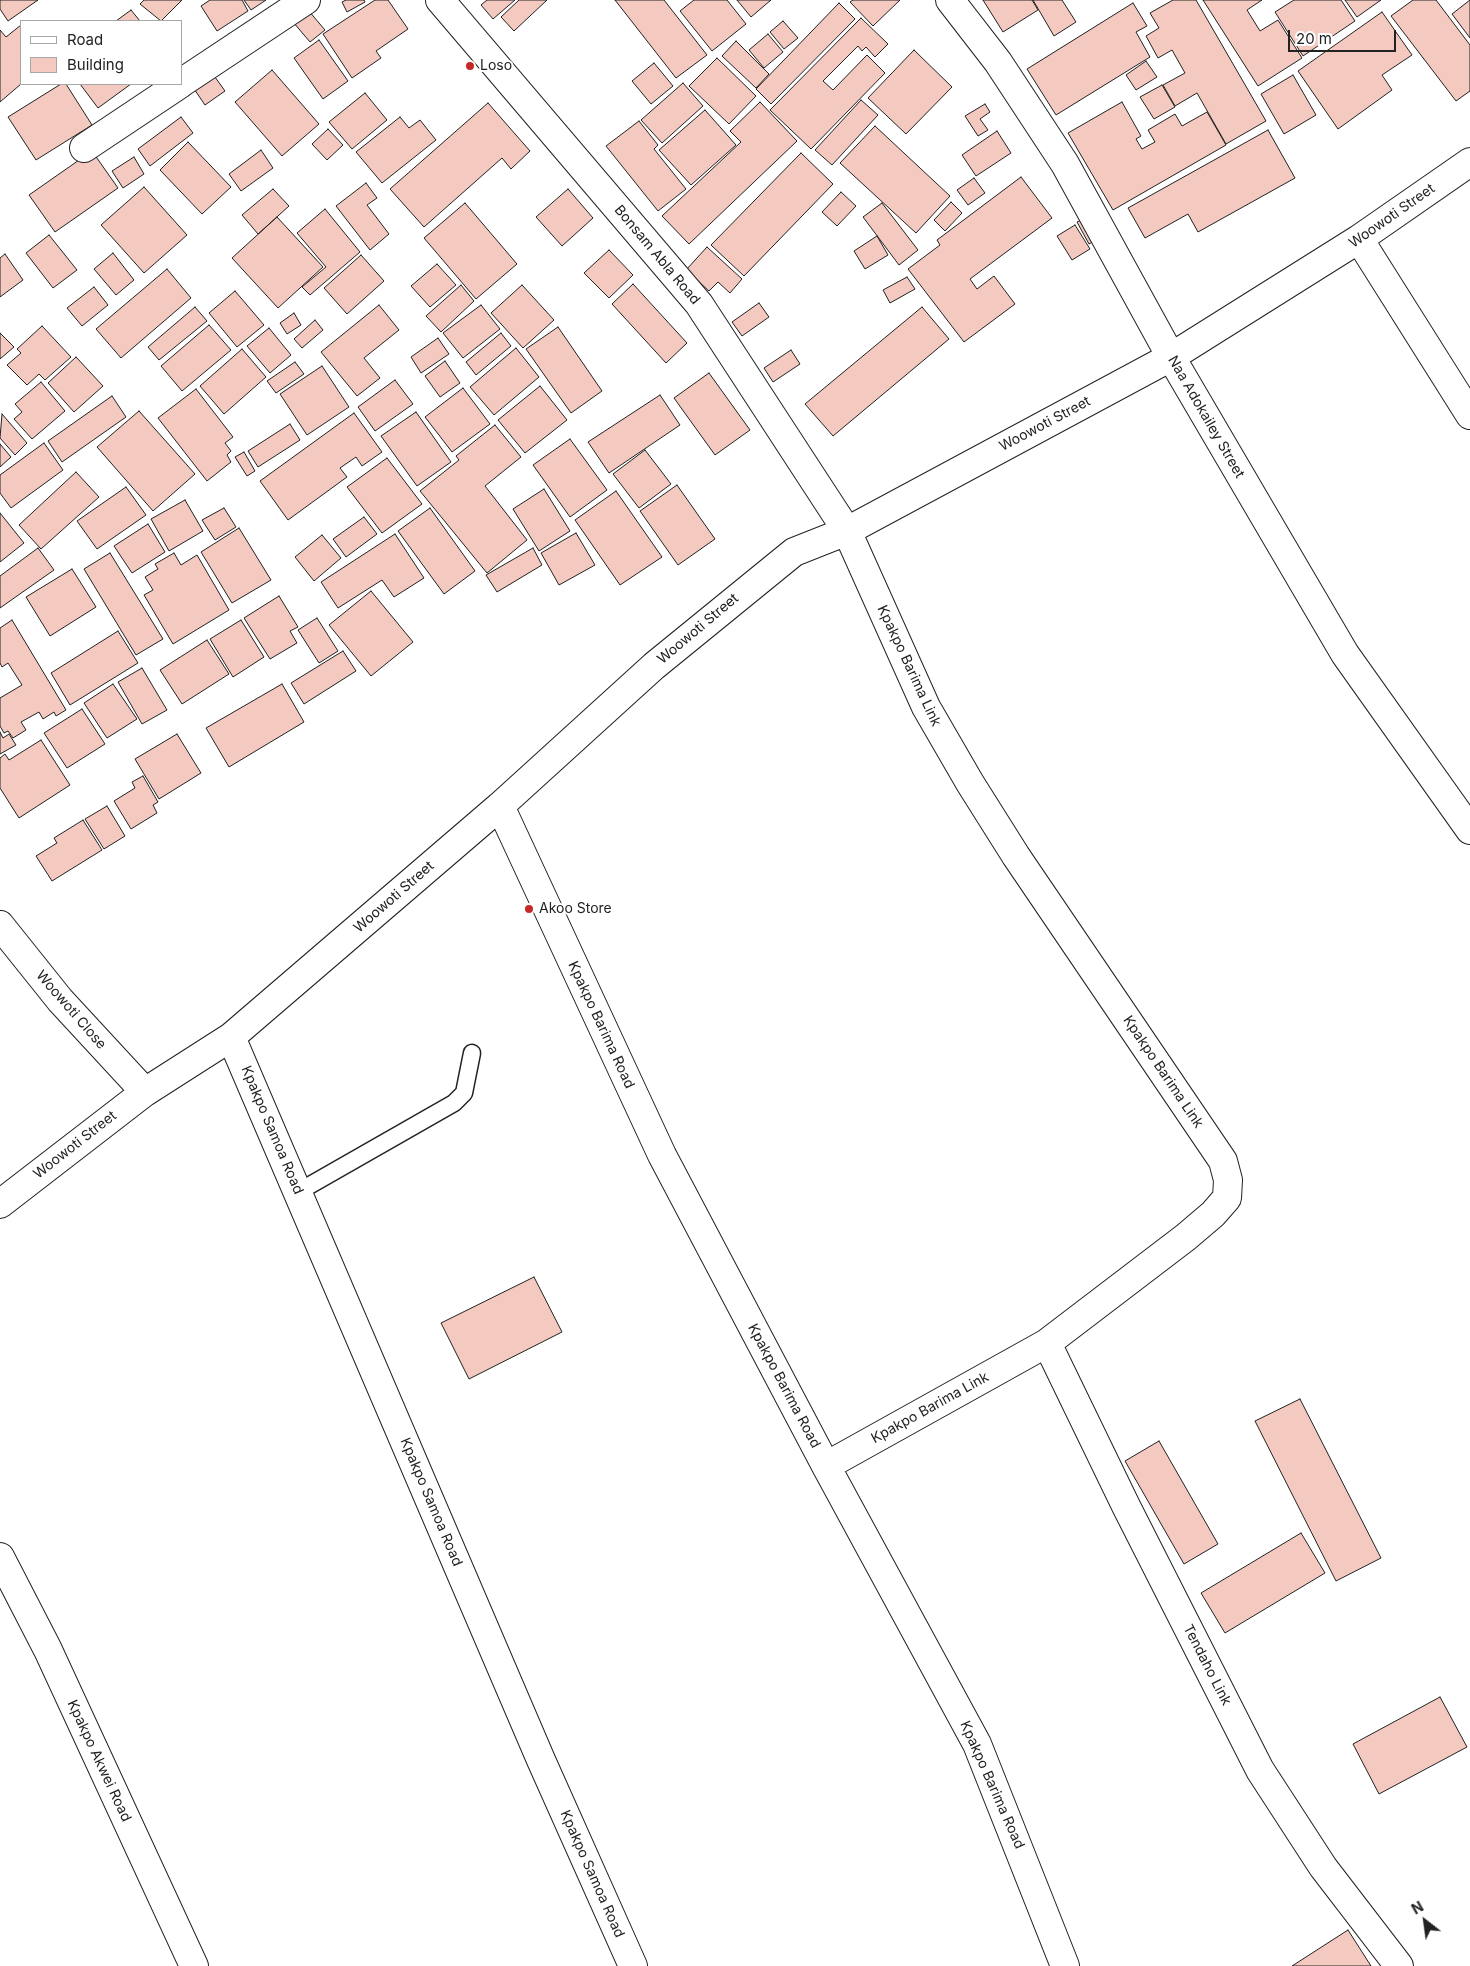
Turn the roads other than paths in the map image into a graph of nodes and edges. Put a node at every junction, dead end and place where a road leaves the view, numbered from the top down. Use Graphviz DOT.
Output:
graph roads {
  1 [pos="306,0"];
  2 [pos="440,0"];
  3 [pos="950,0"];
  4 [pos="182,82"];
  5 [pos="178,85"];
  6 [pos="84,148"];
  7 [pos="1470,162"];
  8 [pos="1359,239"];
  9 [pos="1171,358"];
  10 [pos="1470,415"];
  11 [pos="848,531"];
  12 [pos="500,806"];
  13 [pos="1470,830"];
  14 [pos="0,925"];
  15 [pos="232,1037"];
  16 [pos="472,1053"];
  17 [pos="145,1092"];
  18 [pos="298,1192"];
  19 [pos="0,1204"];
  20 [pos="1047,1343"];
  21 [pos="826,1466"];
  22 [pos="0,1557"];
  23 [pos="194,1966"];
  24 [pos="633,1966"];
  25 [pos="1065,1966"];
  26 [pos="1399,1966"];
  1 -- 4 [label="street"];
  2 -- 11 [label="street, Bonsam Abla Road"];
  3 -- 9 [label="street, Naa Adokailey Street"];
  5 -- 6 [label="street"];
  7 -- 8 [label="street, Woowoti Street"];
  8 -- 9 [label="street, Woowoti Street"];
  8 -- 10 [label="street"];
  9 -- 11 [label="street, Woowoti Street"];
  9 -- 13 [label="street, Naa Adokailey Street"];
  11 -- 12 [label="street, Woowoti Street"];
  11 -- 20 [label="street, Kpakpo Barima Link"];
  12 -- 15 [label="street, Woowoti Street"];
  12 -- 21 [label="street, Kpakpo Barima Road"];
  14 -- 17 [label="street, Woowoti Close"];
  15 -- 17 [label="street, Woowoti Street"];
  15 -- 18 [label="street, Kpakpo Samoa Road"];
  16 -- 18 [label="lane"];
  17 -- 19 [label="street, Woowoti Street"];
  18 -- 24 [label="street, Kpakpo Samoa Road"];
  20 -- 21 [label="street, Kpakpo Barima Link"];
  20 -- 26 [label="street, Tendaho Link"];
  21 -- 25 [label="street, Kpakpo Barima Road"];
  22 -- 23 [label="street, Kpakpo Akwei Road"];
}
